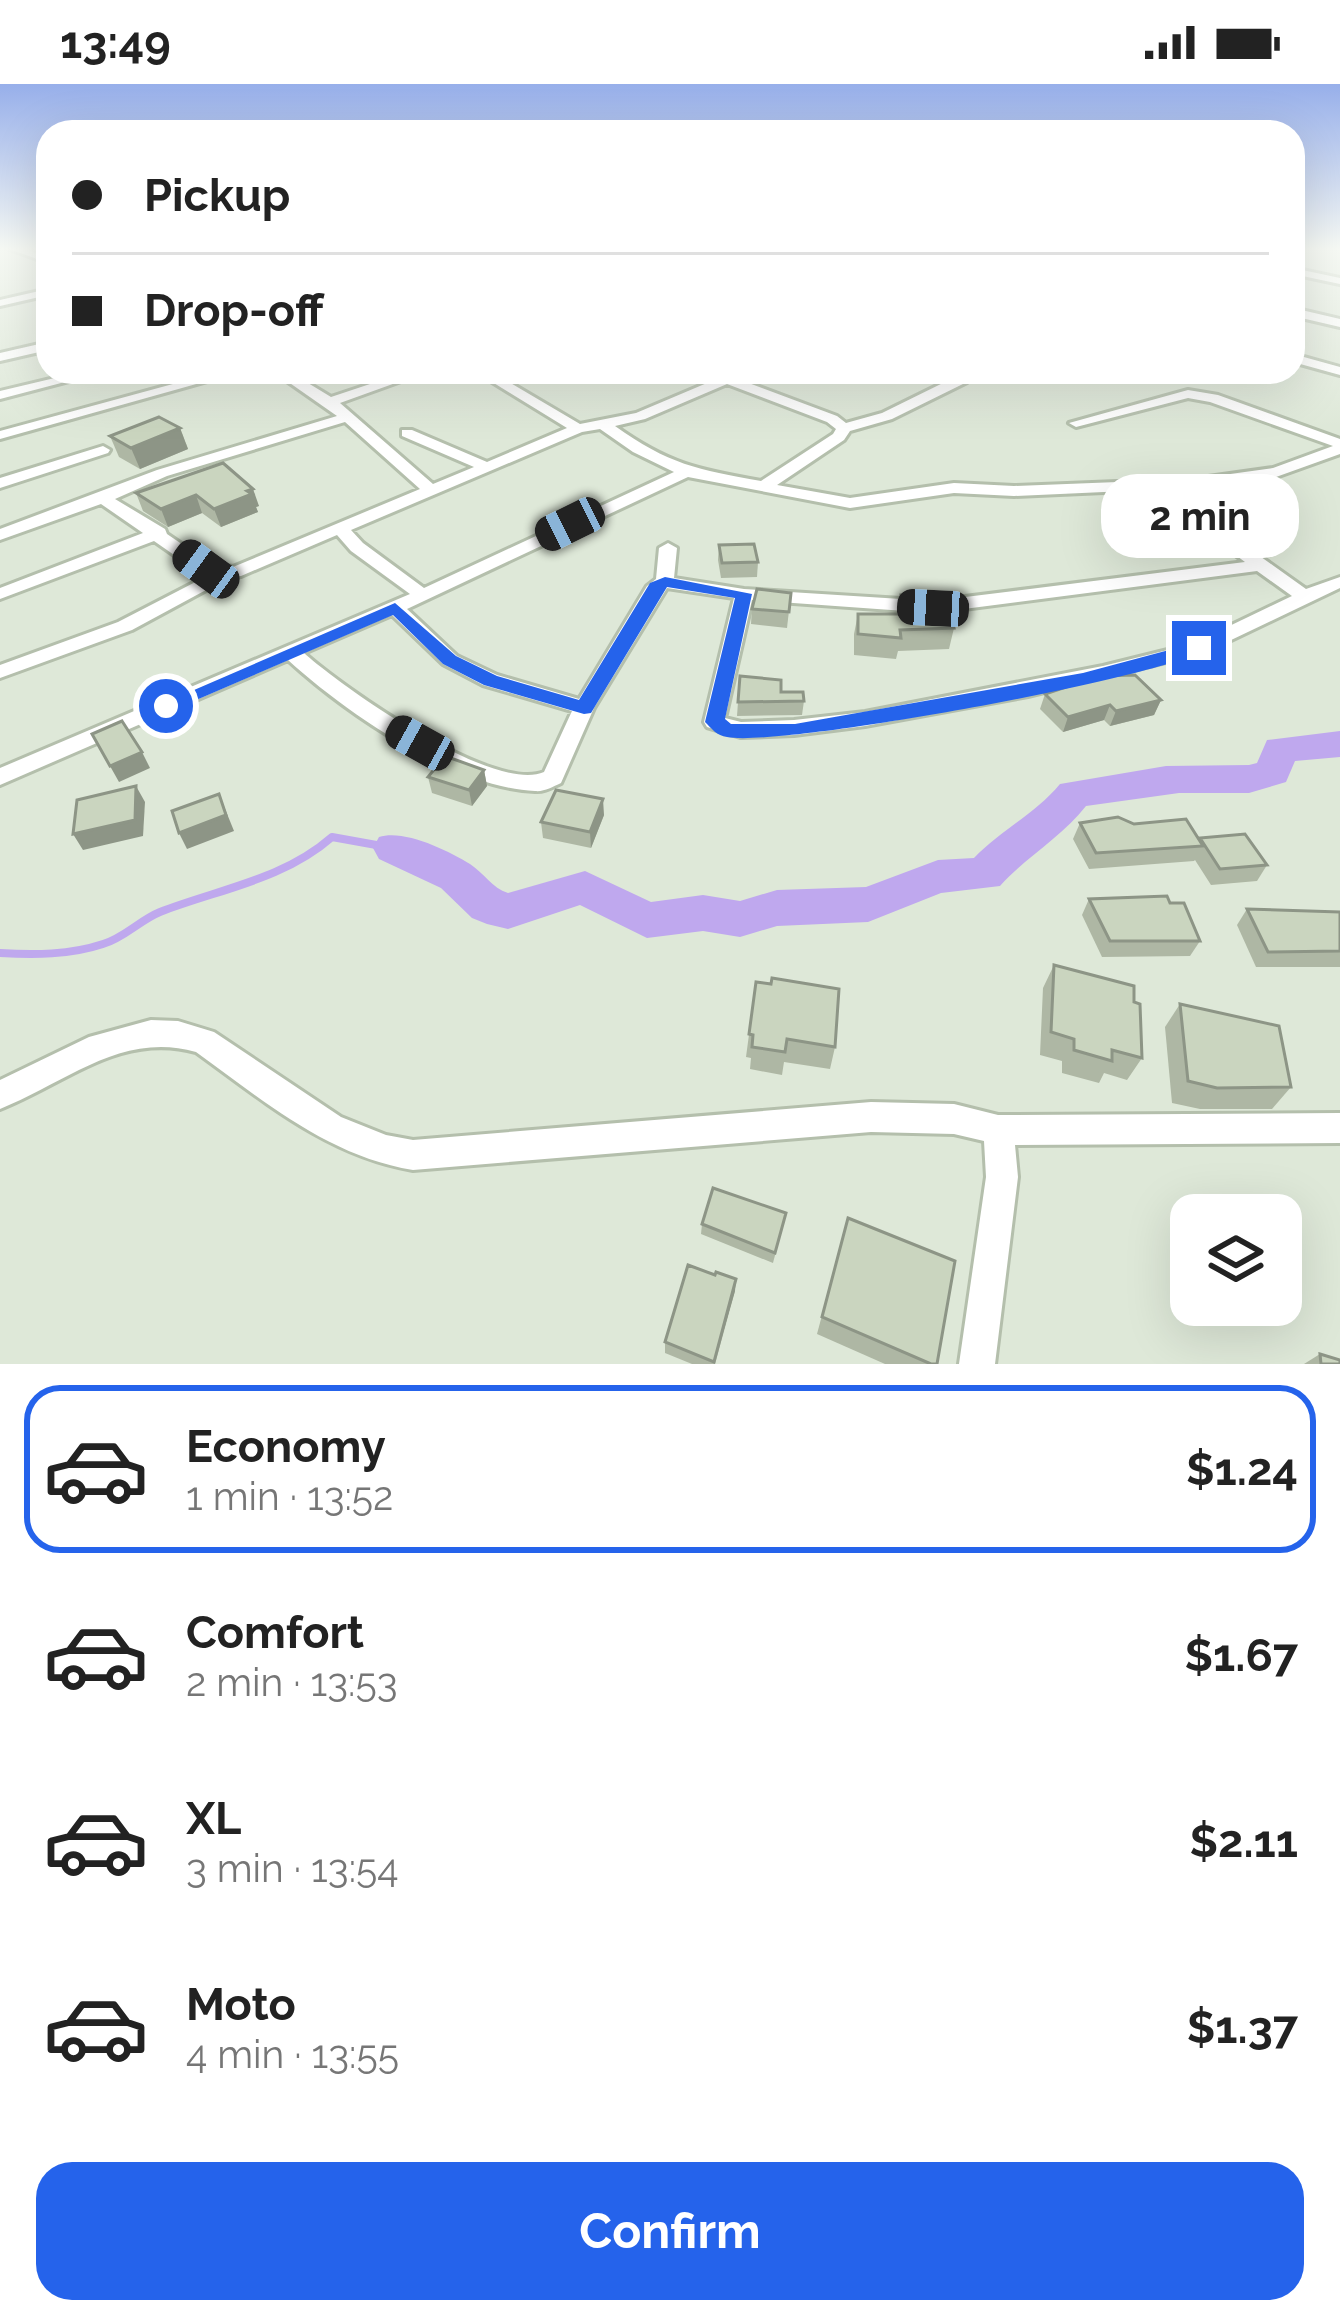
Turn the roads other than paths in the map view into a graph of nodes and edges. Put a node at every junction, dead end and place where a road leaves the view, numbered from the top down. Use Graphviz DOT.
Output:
graph roads {
  1 [pos="1305,315"];
  2 [pos="1340,323"];
  3 [pos="36,349"];
  4 [pos="1,356"];
  5 [pos="1305,361"];
  6 [pos="1340,371"];
  7 [pos="46,384"];
  8 [pos="188,384"];
  9 [pos="301,384"];
  10 [pos="383,384"];
  11 [pos="503,384"];
  12 [pos="714,384"];
  13 [pos="739,384"];
  14 [pos="952,384"];
  15 [pos="0,395"];
  16 [pos="330,402"];
  17 [pos="344,418"];
  18 [pos="602,423"];
  19 [pos="1076,423"];
  20 [pos="844,428"];
  21 [pos="578,429"];
  22 [pos="407,433"];
  23 [pos="0,435"];
  24 [pos="1340,446"];
  25 [pos="103,450"];
  26 [pos="487,467"];
  27 [pos="686,472"];
  28 [pos="0,483"];
  29 [pos="766,485"];
  30 [pos="1152,486"];
  31 [pos="429,489"];
  32 [pos="104,498"];
  33 [pos="339,527"];
  34 [pos="158,533"];
  35 [pos="0,535"];
  36 [pos="668,548"];
  37 [pos="1261,565"];
  38 [pos="223,574"];
  39 [pos="665,582"];
  40 [pos="1340,582"];
  41 [pos="0,594"];
  42 [pos="744,594"];
  43 [pos="423,595"];
  44 [pos="1303,596"];
  45 [pos="395,608"];
  46 [pos="291,652"];
  47 [pos="0,672"];
  48 [pos="584,708"];
  49 [pos="0,777"];
  50 [pos="0,1095"];
  51 [pos="1340,1128"];
  52 [pos="998,1130"];
  53 [pos="977,1364"];
  1 -- 2 [label="street"];
  3 -- 4 [label="street"];
  5 -- 6 [label="street"];
  7 -- 15 [label="street"];
  8 -- 23 [label="street"];
  9 -- 16 [label="street"];
  10 -- 16 [label="street"];
  11 -- 21 [label="street"];
  12 -- 18 [label="street"];
  13 -- 20 [label="street"];
  14 -- 20 [label="street"];
  16 -- 17 [label="street"];
  17 -- 31 [label="street"];
  17 -- 32 [label="street"];
  18 -- 21 [label="street"];
  18 -- 27 [label="street"];
  19 -- 24 [label="street"];
  20 -- 29 [label="street"];
  21 -- 26 [label="street"];
  22 -- 26 [label="street"];
  24 -- 30 [label="street"];
  25 -- 28 [label="street"];
  26 -- 31 [label="street"];
  27 -- 29 [label="street"];
  27 -- 43 [label="street"];
  29 -- 30 [label="street"];
  30 -- 37 [label="street"];
  31 -- 33 [label="street"];
  32 -- 34 [label="street"];
  32 -- 35 [label="street"];
  33 -- 38 [label="street"];
  33 -- 43 [label="street"];
  34 -- 38 [label="street"];
  34 -- 41 [label="street"];
  36 -- 39 [label="street"];
  37 -- 42 [label="street"];
  37 -- 44 [label="street"];
  38 -- 47 [label="street"];
  39 -- 42 [label="street"];
  39 -- 48 [label="street"];
  40 -- 44 [label="street"];
  42 -- 44 [label="street"];
  43 -- 45 [label="street"];
  45 -- 46 [label="street"];
  45 -- 48 [label="street"];
  46 -- 48 [label="street"];
  46 -- 49 [label="street"];
  50 -- 52 [label="street"];
  51 -- 52 [label="street"];
  52 -- 53 [label="street"];
}
